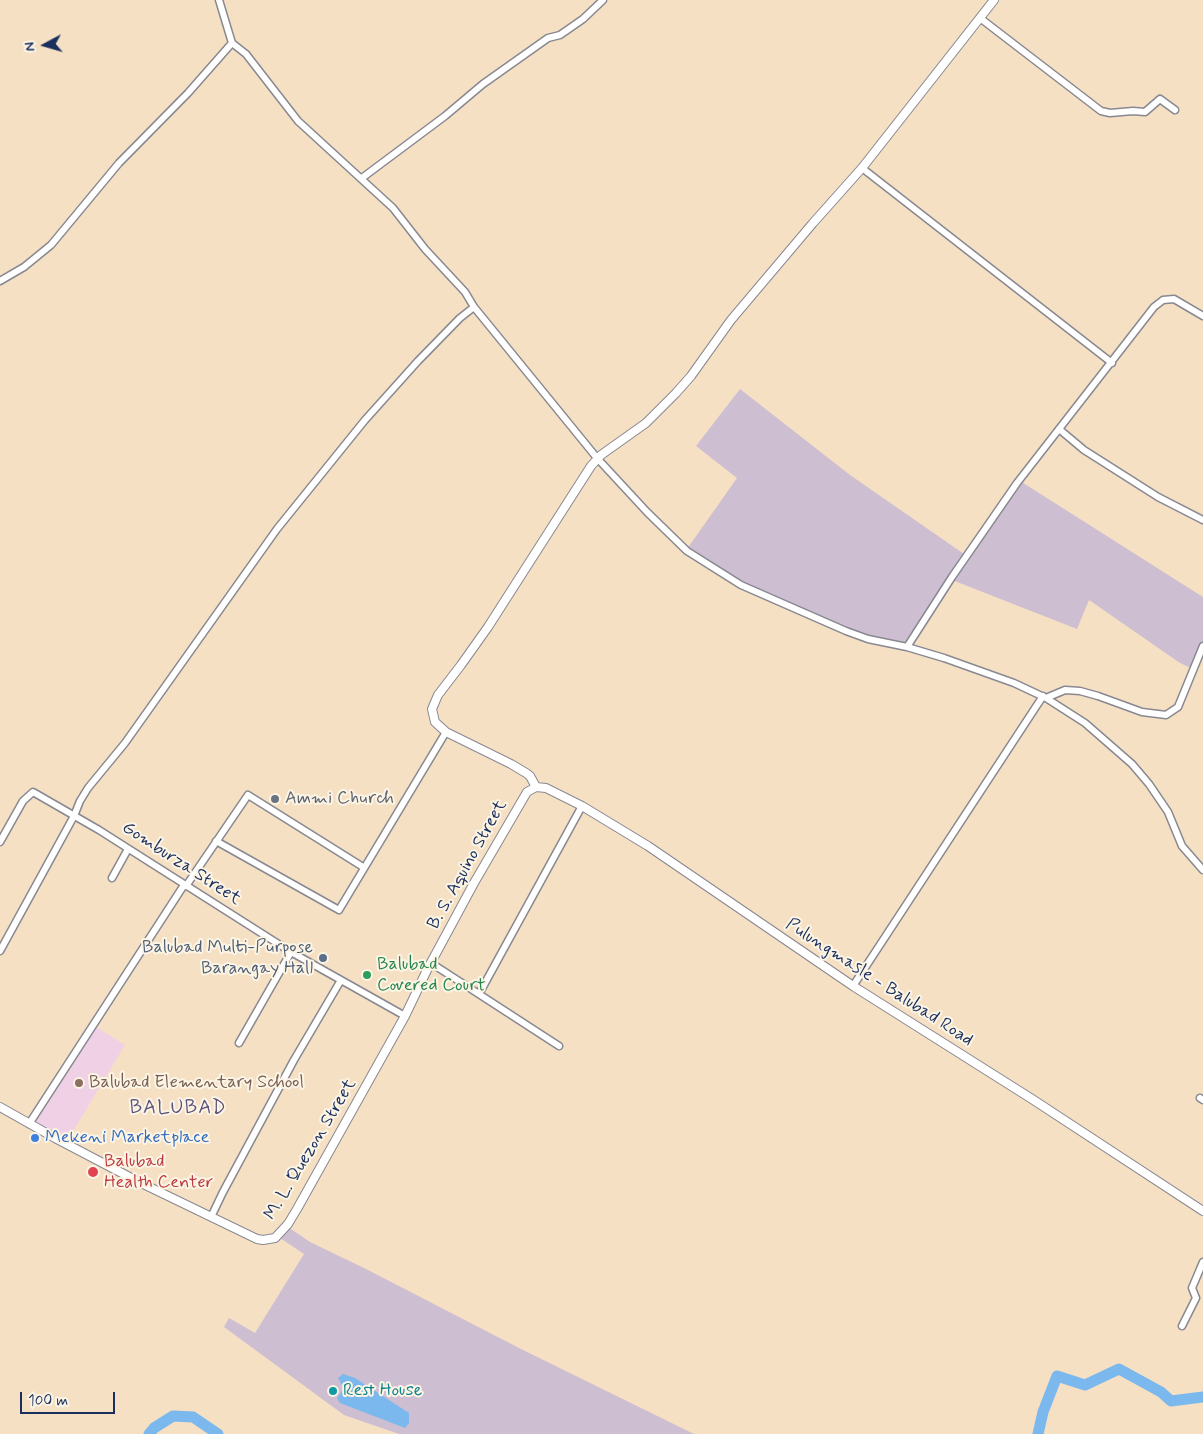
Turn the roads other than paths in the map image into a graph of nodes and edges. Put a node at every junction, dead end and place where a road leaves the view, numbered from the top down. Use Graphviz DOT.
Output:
graph roads {
  1 [pos="219,0"];
  2 [pos="603,0"];
  3 [pos="994,0"];
  4 [pos="980,18"];
  5 [pos="232,42"];
  6 [pos="1175,110"];
  7 [pos="862,168"];
  8 [pos="362,178"];
  9 [pos="0,281"];
  10 [pos="474,308"];
  11 [pos="1203,316"];
  12 [pos="1112,362"];
  13 [pos="1058,429"];
  14 [pos="597,458"];
  15 [pos="1203,520"];
  16 [pos="1203,646"];
  17 [pos="907,647"];
  18 [pos="1045,697"];
  19 [pos="446,732"];
  20 [pos="536,787"];
  21 [pos="582,806"];
  22 [pos="74,816"];
  23 [pos="216,841"];
  24 [pos="0,842"];
  25 [pos="128,849"];
  26 [pos="363,867"];
  27 [pos="1203,870"];
  28 [pos="112,878"];
  29 [pos="185,885"];
  30 [pos="0,951"];
  31 [pos="292,952"];
  32 [pos="431,963"];
  33 [pos="340,980"];
  34 [pos="853,986"];
  35 [pos="479,994"];
  36 [pos="405,1016"];
  37 [pos="239,1043"];
  38 [pos="559,1046"];
  39 [pos="0,1107"];
  40 [pos="29,1124"];
  41 [pos="1203,1211"];
  42 [pos="211,1217"];
  43 [pos="1203,1262"];
  44 [pos="1182,1326"];
  1 -- 5 [label="street"];
  2 -- 8 [label="street"];
  3 -- 4 [label="street"];
  4 -- 6 [label="street"];
  4 -- 7 [label="street"];
  5 -- 8 [label="street"];
  5 -- 9 [label="street"];
  7 -- 12 [label="street"];
  7 -- 14 [label="street"];
  8 -- 10 [label="street"];
  10 -- 14 [label="street"];
  10 -- 22 [label="street"];
  11 -- 12 [label="street"];
  12 -- 13 [label="street"];
  13 -- 15 [label="street"];
  13 -- 17 [label="street"];
  14 -- 17 [label="street"];
  14 -- 19 [label="street"];
  16 -- 18 [label="street"];
  17 -- 18 [label="street"];
  18 -- 27 [label="street"];
  18 -- 34 [label="street"];
  19 -- 20 [label="street"];
  19 -- 26 [label="street"];
  20 -- 21 [label="street, Pulungmasle - Balubad Road"];
  20 -- 32 [label="street, B. S. Aquino Street"];
  21 -- 34 [label="street, Pulungmasle - Balubad Road"];
  21 -- 35 [label="street"];
  22 -- 24 [label="street, Gomburza Street"];
  22 -- 25 [label="street, Gomburza Street"];
  22 -- 30 [label="street"];
  23 -- 26 [label="street"];
  23 -- 26 [label="street"];
  23 -- 29 [label="street"];
  25 -- 28 [label="street"];
  25 -- 29 [label="street, Gomburza Street"];
  29 -- 31 [label="street, Gomburza Street"];
  29 -- 40 [label="street"];
  31 -- 33 [label="street, Gomburza Street"];
  31 -- 37 [label="street"];
  32 -- 35 [label="street"];
  32 -- 36 [label="street, B. S. Aquino Street"];
  33 -- 36 [label="street, Gomburza Street"];
  33 -- 42 [label="street"];
  34 -- 41 [label="street, Pulungmasle - Balubad Road"];
  35 -- 38 [label="street"];
  36 -- 42 [label="street, M. L. Quezon Street"];
  39 -- 40 [label="street, M. L. Quezon Street"];
  40 -- 42 [label="street, M. L. Quezon Street"];
  43 -- 44 [label="street"];
}
